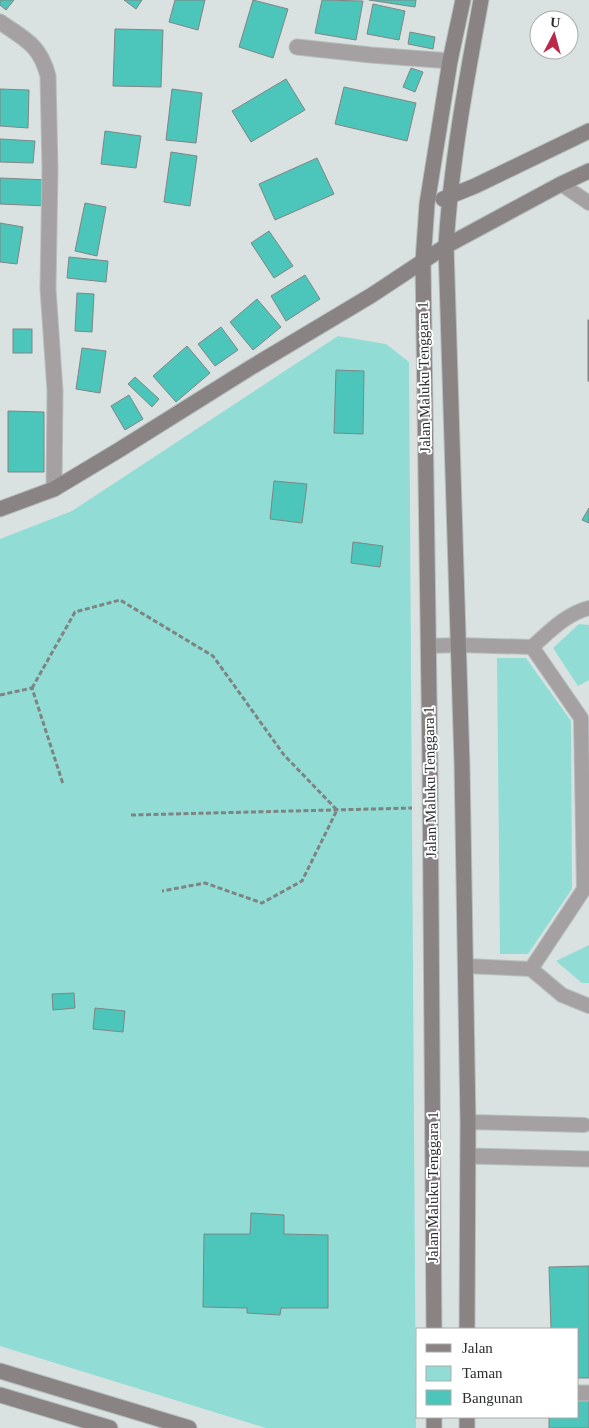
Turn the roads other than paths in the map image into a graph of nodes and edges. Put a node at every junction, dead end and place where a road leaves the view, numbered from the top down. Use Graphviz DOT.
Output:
graph roads {
  1 [pos="463,0"];
  2 [pos="481,0"];
  3 [pos="0,22"];
  4 [pos="297,47"];
  5 [pos="450,61"];
  6 [pos="589,131"];
  7 [pos="589,172"];
  8 [pos="561,184"];
  9 [pos="449,197"];
  10 [pos="589,203"];
  11 [pos="427,204"];
  12 [pos="446,246"];
  13 [pos="423,262"];
  14 [pos="54,489"];
  15 [pos="0,509"];
  16 [pos="589,608"];
  17 [pos="459,645"];
  18 [pos="428,646"];
  19 [pos="532,647"];
  20 [pos="465,966"];
  21 [pos="531,969"];
  22 [pos="589,1006"];
  23 [pos="468,1122"];
  24 [pos="584,1125"];
  25 [pos="468,1156"];
  26 [pos="589,1159"];
  27 [pos="434,1328"];
  28 [pos="468,1328"];
  29 [pos="0,1371"];
  30 [pos="0,1395"];
  31 [pos="110,1428"];
  32 [pos="189,1428"];
  1 -- 5 [label="main road, Jalan Maluku Tenggara 1"];
  2 -- 9 [label="main road, Jalan Maluku Tenggara 1"];
  3 -- 14 [label="street"];
  4 -- 5 [label="street"];
  5 -- 11 [label="main road, Jalan Maluku Tenggara 1"];
  6 -- 9 [label="main road"];
  7 -- 8 [label="main road"];
  8 -- 10 [label="lane"];
  8 -- 12 [label="main road"];
  9 -- 11 [label="main road"];
  9 -- 12 [label="main road, Jalan Maluku Tenggara 1"];
  11 -- 13 [label="main road, Jalan Maluku Tenggara 1"];
  12 -- 13 [label="main road"];
  12 -- 17 [label="main road, Jalan Maluku Tenggara 1"];
  13 -- 14 [label="main road"];
  13 -- 18 [label="main road, Jalan Maluku Tenggara 1"];
  14 -- 15 [label="main road"];
  16 -- 19 [label="lane"];
  17 -- 18 [label="lane"];
  17 -- 19 [label="lane"];
  17 -- 20 [label="main road, Jalan Maluku Tenggara 1"];
  18 -- 27 [label="main road, Jalan Maluku Tenggara 1"];
  19 -- 21 [label="lane"];
  20 -- 21 [label="lane"];
  20 -- 23 [label="main road, Jalan Maluku Tenggara 1"];
  21 -- 22 [label="lane"];
  23 -- 24 [label="lane"];
  23 -- 25 [label="main road, Jalan Maluku Tenggara 1"];
  25 -- 26 [label="street"];
  25 -- 28 [label="main road, Jalan Maluku Tenggara 1"];
  29 -- 32 [label="main road"];
  30 -- 31 [label="main road"];
}
